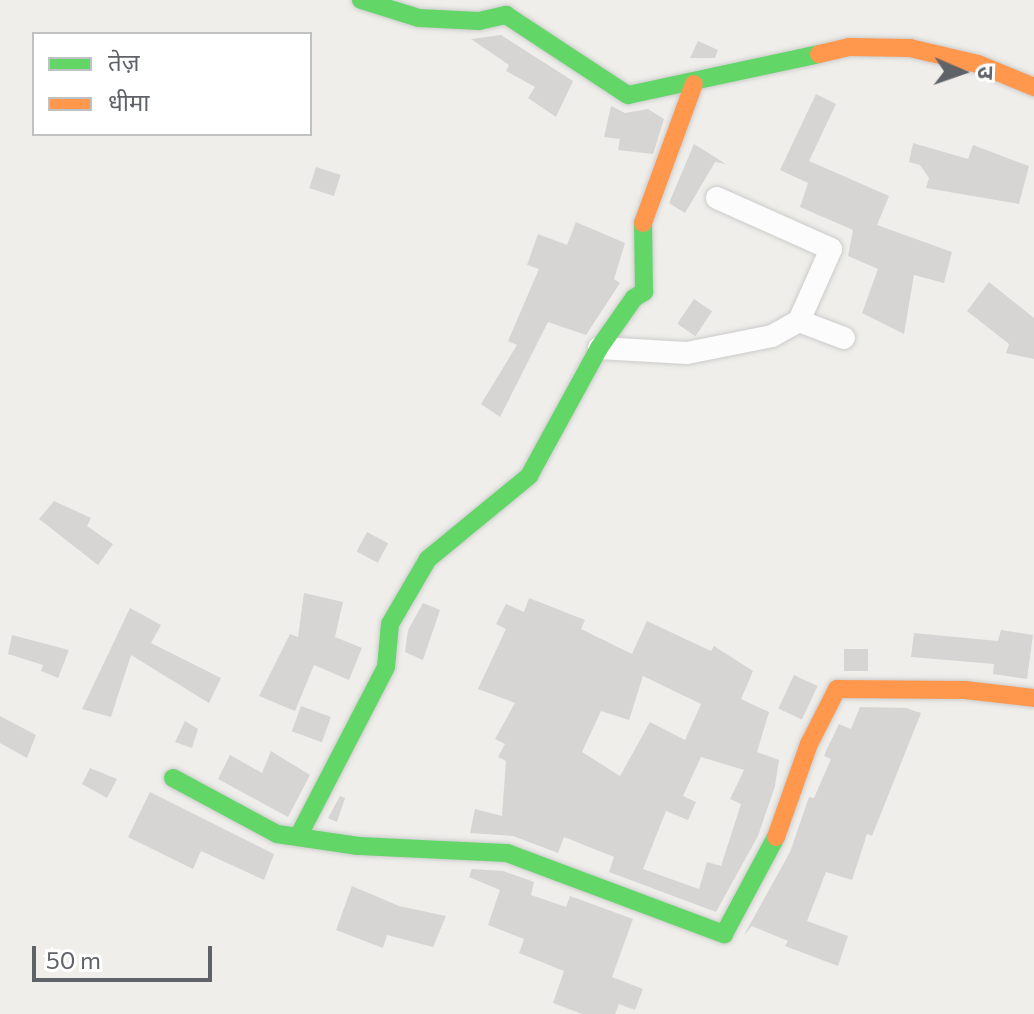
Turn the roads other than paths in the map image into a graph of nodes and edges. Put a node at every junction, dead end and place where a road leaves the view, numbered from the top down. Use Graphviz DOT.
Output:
graph roads {
  1 [pos="361,0"];
  2 [pos="694,84"];
  3 [pos="1034,87"];
  4 [pos="717,198"];
  5 [pos="799,321"];
  6 [pos="844,338"];
  7 [pos="599,348"];
  8 [pos="1034,698"];
  9 [pos="173,778"];
  10 [pos="298,837"];
  1 -- 2 [label="street"];
  2 -- 3 [label="street"];
  2 -- 7 [label="street"];
  4 -- 5 [label="street"];
  5 -- 6 [label="street"];
  5 -- 7 [label="street"];
  7 -- 10 [label="street"];
  8 -- 10 [label="street"];
  9 -- 10 [label="street"];
}
